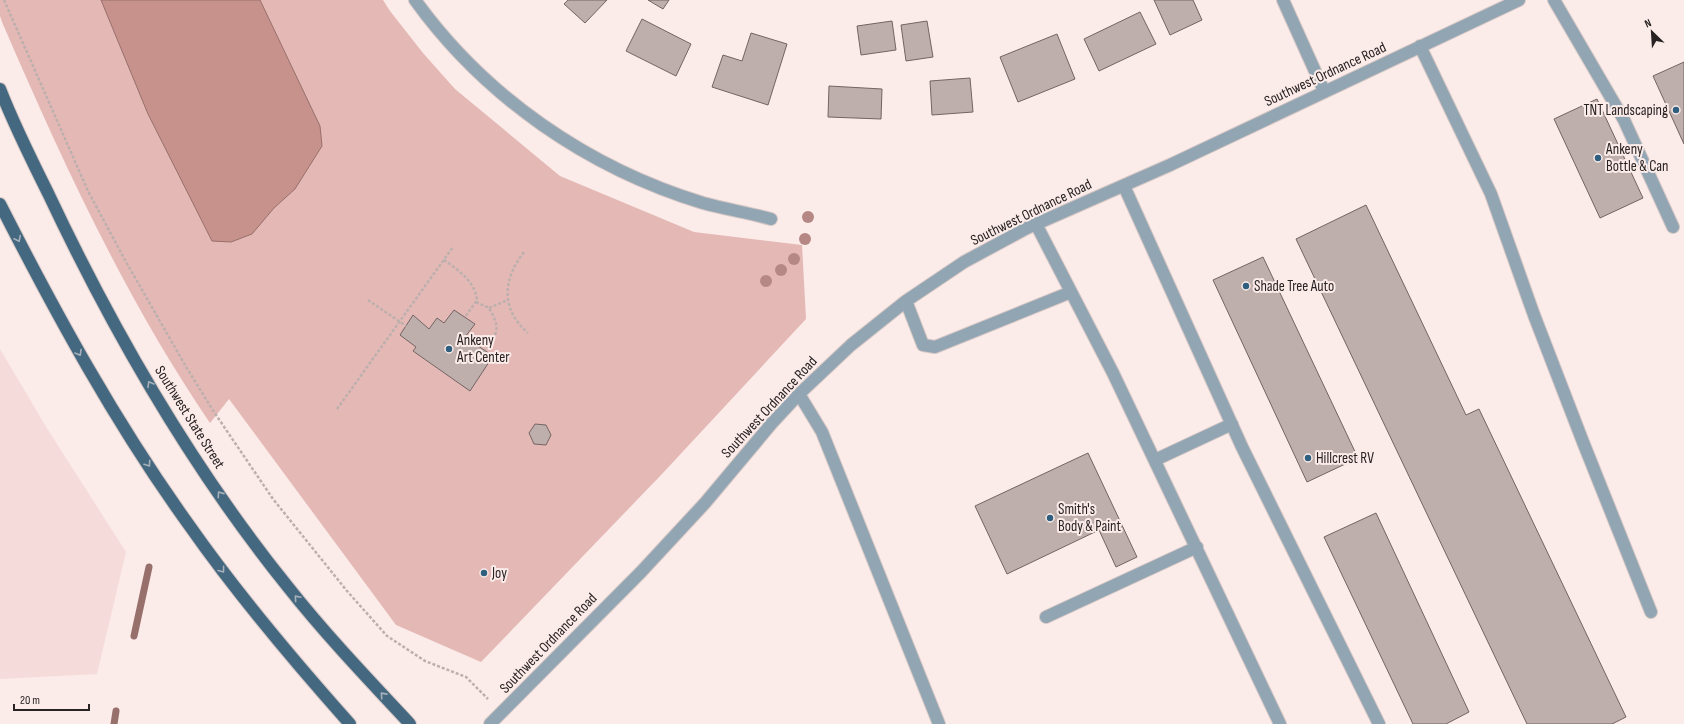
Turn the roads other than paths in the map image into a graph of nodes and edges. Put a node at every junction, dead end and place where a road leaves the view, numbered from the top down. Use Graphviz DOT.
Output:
graph roads {
  1 [pos="415,0"];
  2 [pos="1283,0"];
  3 [pos="1518,0"];
  4 [pos="1554,0"];
  5 [pos="1420,46"];
  6 [pos="0,89"];
  7 [pos="1324,91"];
  8 [pos="1124,186"];
  9 [pos="0,204"];
  10 [pos="771,219"];
  11 [pos="1036,224"];
  12 [pos="1673,227"];
  13 [pos="1071,292"];
  14 [pos="906,301"];
  15 [pos="799,394"];
  16 [pos="1232,424"];
  17 [pos="1155,460"];
  18 [pos="1197,547"];
  19 [pos="1651,612"];
  20 [pos="1046,617"];
  21 [pos="350,724"];
  22 [pos="410,724"];
  23 [pos="490,724"];
  24 [pos="940,724"];
  25 [pos="1280,724"];
  26 [pos="1379,724"];
  1 -- 10 [label="street"];
  2 -- 7 [label="street"];
  3 -- 5 [label="street, Southwest Ordnance Road"];
  4 -- 12 [label="street"];
  5 -- 7 [label="street, Southwest Ordnance Road"];
  5 -- 19 [label="street"];
  22 -- 6 [label="main road, Southwest State Street, one-way"];
  7 -- 8 [label="street, Southwest Ordnance Road"];
  8 -- 11 [label="street, Southwest Ordnance Road"];
  8 -- 16 [label="street"];
  9 -- 21 [label="main road, one-way"];
  11 -- 13 [label="street"];
  11 -- 14 [label="street, Southwest Ordnance Road"];
  13 -- 14 [label="street"];
  13 -- 17 [label="street"];
  14 -- 15 [label="street, Southwest Ordnance Road"];
  15 -- 23 [label="street, Southwest Ordnance Road"];
  15 -- 24 [label="street"];
  16 -- 17 [label="street"];
  16 -- 26 [label="street"];
  17 -- 18 [label="street"];
  18 -- 20 [label="street"];
  18 -- 25 [label="street"];
}
